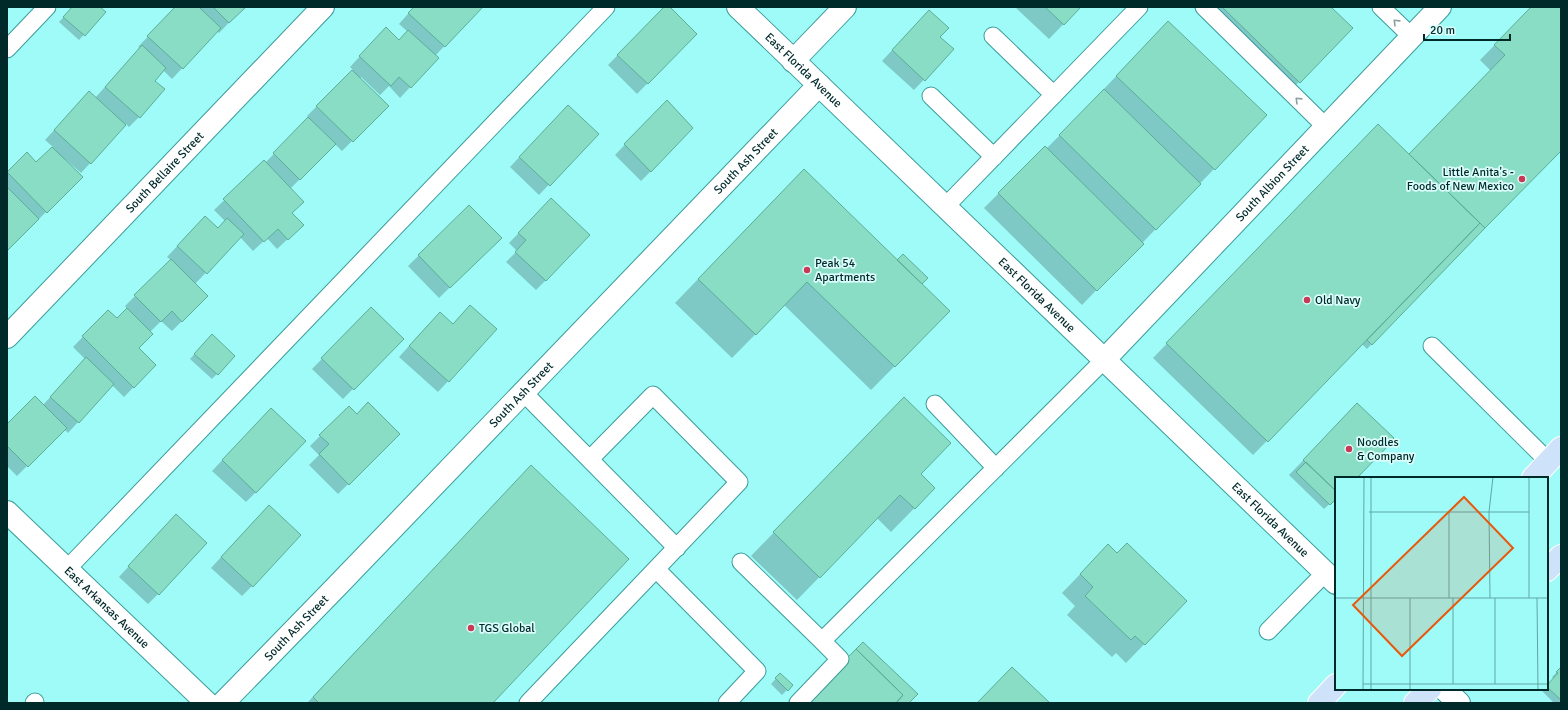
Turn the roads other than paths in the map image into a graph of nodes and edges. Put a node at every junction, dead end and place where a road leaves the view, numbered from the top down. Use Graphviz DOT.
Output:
graph roads {
  1 [pos="47,7"];
  2 [pos="323,7"];
  3 [pos="606,7"];
  4 [pos="738,7"];
  5 [pos="845,7"];
  6 [pos="1139,7"];
  7 [pos="1204,7"];
  8 [pos="1381,7"];
  9 [pos="1440,7"];
  10 [pos="993,36"];
  11 [pos="1412,37"];
  12 [pos="7,49"];
  13 [pos="794,61"];
  14 [pos="819,85"];
  15 [pos="1054,95"];
  16 [pos="931,96"];
  17 [pos="1326,127"];
  18 [pos="994,157"];
  19 [pos="945,207"];
  20 [pos="7,338"];
  21 [pos="1432,346"];
  22 [pos="1104,360"];
  23 [pos="523,392"];
  24 [pos="935,404"];
  25 [pos="1555,455"];
  26 [pos="590,459"];
  27 [pos="996,468"];
  28 [pos="1533,477"];
  29 [pos="7,512"];
  30 [pos="677,548"];
  31 [pos="1561,556"];
  32 [pos="741,562"];
  33 [pos="67,569"];
  34 [pos="656,569"];
  35 [pos="1548,569"];
  36 [pos="1331,578"];
  37 [pos="1268,631"];
  38 [pos="822,641"];
  39 [pos="1335,686"];
  40 [pos="1429,690"];
  41 [pos="1445,690"];
  42 [pos="207,703"];
  43 [pos="223,703"];
  44 [pos="528,703"];
  45 [pos="727,703"];
  46 [pos="798,703"];
  47 [pos="1319,703"];
  48 [pos="1415,703"];
  49 [pos="1459,703"];
  1 -- 12 [label="lane"];
  2 -- 20 [label="street, South Bellaire Street"];
  3 -- 33 [label="lane"];
  4 -- 13 [label="street, East Florida Avenue"];
  5 -- 13 [label="street"];
  6 -- 15 [label="lane"];
  17 -- 7 [label="lane, one-way"];
  11 -- 8 [label="lane, one-way"];
  9 -- 11 [label="street, South Albion Street"];
  10 -- 15 [label="lane"];
  11 -- 17 [label="street, South Albion Street"];
  13 -- 14 [label="street, East Florida Avenue"];
  14 -- 19 [label="street, East Florida Avenue"];
  14 -- 23 [label="street, South Ash Street"];
  15 -- 18 [label="lane"];
  16 -- 18 [label="lane"];
  17 -- 22 [label="street, South Albion Street"];
  18 -- 19 [label="lane"];
  19 -- 22 [label="street, East Florida Avenue"];
  21 -- 25 [label="lane"];
  22 -- 27 [label="lane"];
  22 -- 36 [label="street, East Florida Avenue"];
  23 -- 26 [label="lane"];
  23 -- 43 [label="street, South Ash Street"];
  24 -- 27 [label="lane"];
  25 -- 28 [label="main road"];
  26 -- 30 [label="lane"];
  26 -- 30 [label="lane"];
  27 -- 38 [label="lane"];
  29 -- 33 [label="street, East Arkansas Avenue"];
  30 -- 34 [label="lane"];
  31 -- 35 [label="main road"];
  32 -- 38 [label="lane"];
  33 -- 42 [label="street, East Arkansas Avenue"];
  34 -- 44 [label="lane"];
  34 -- 45 [label="lane"];
  36 -- 37 [label="lane"];
  38 -- 46 [label="lane"];
  39 -- 47 [label="main road"];
  40 -- 48 [label="main road"];
  41 -- 49 [label="street"];
}
